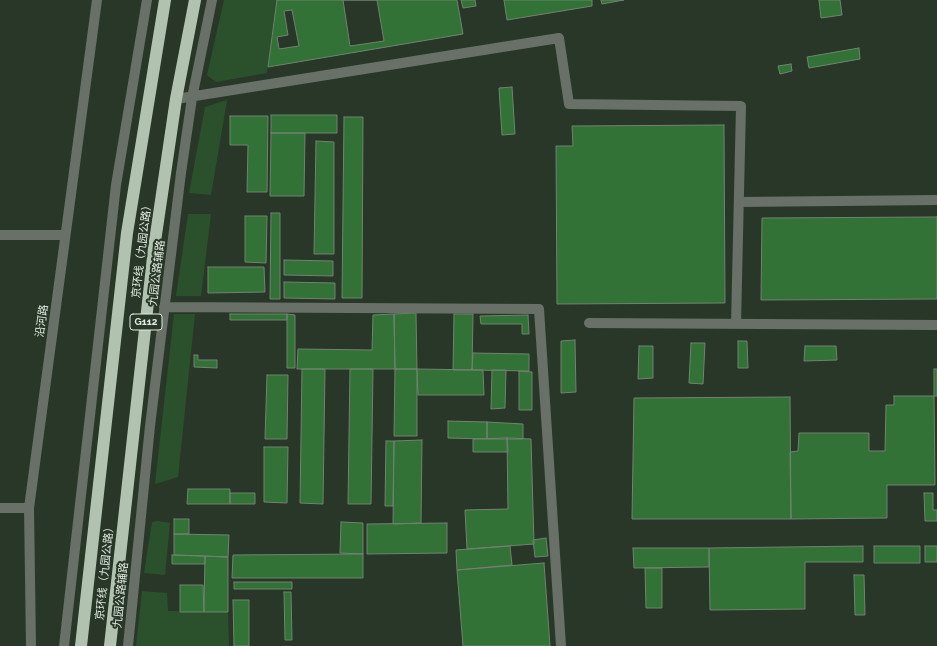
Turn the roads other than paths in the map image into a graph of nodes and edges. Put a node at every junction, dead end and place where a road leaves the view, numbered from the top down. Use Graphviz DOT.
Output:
graph roads {
  1 [pos="97,0"];
  2 [pos="147,0"];
  3 [pos="165,0"];
  4 [pos="195,0"];
  5 [pos="212,0"];
  6 [pos="192,98"];
  7 [pos="176,99"];
  8 [pos="937,200"];
  9 [pos="739,202"];
  10 [pos="0,235"];
  11 [pos="65,235"];
  12 [pos="164,307"];
  13 [pos="589,323"];
  14 [pos="736,324"];
  15 [pos="937,325"];
  16 [pos="0,508"];
  17 [pos="29,508"];
  18 [pos="32,646"];
  19 [pos="64,646"];
  20 [pos="81,646"];
  21 [pos="110,646"];
  22 [pos="128,646"];
  23 [pos="560,646"];
  1 -- 11 [label="street, 沿河路"];
  2 -- 19 [label="street"];
  3 -- 20 [label="highway, 京环线（九园公路） / G112"];
  4 -- 7 [label="highway, 京环线（九园公路） / G112"];
  5 -- 6 [label="street, 九园公路辅路"];
  6 -- 7 [label="street"];
  6 -- 9 [label="street"];
  6 -- 12 [label="street, 九园公路辅路"];
  7 -- 21 [label="highway, 京环线（九园公路） / G112"];
  8 -- 9 [label="street"];
  9 -- 14 [label="street"];
  10 -- 11 [label="street"];
  11 -- 17 [label="street, 沿河路"];
  12 -- 22 [label="street, 九园公路辅路"];
  12 -- 23 [label="street"];
  13 -- 14 [label="street"];
  14 -- 15 [label="street"];
  16 -- 17 [label="street"];
  17 -- 18 [label="street, 沿河路"];
}
